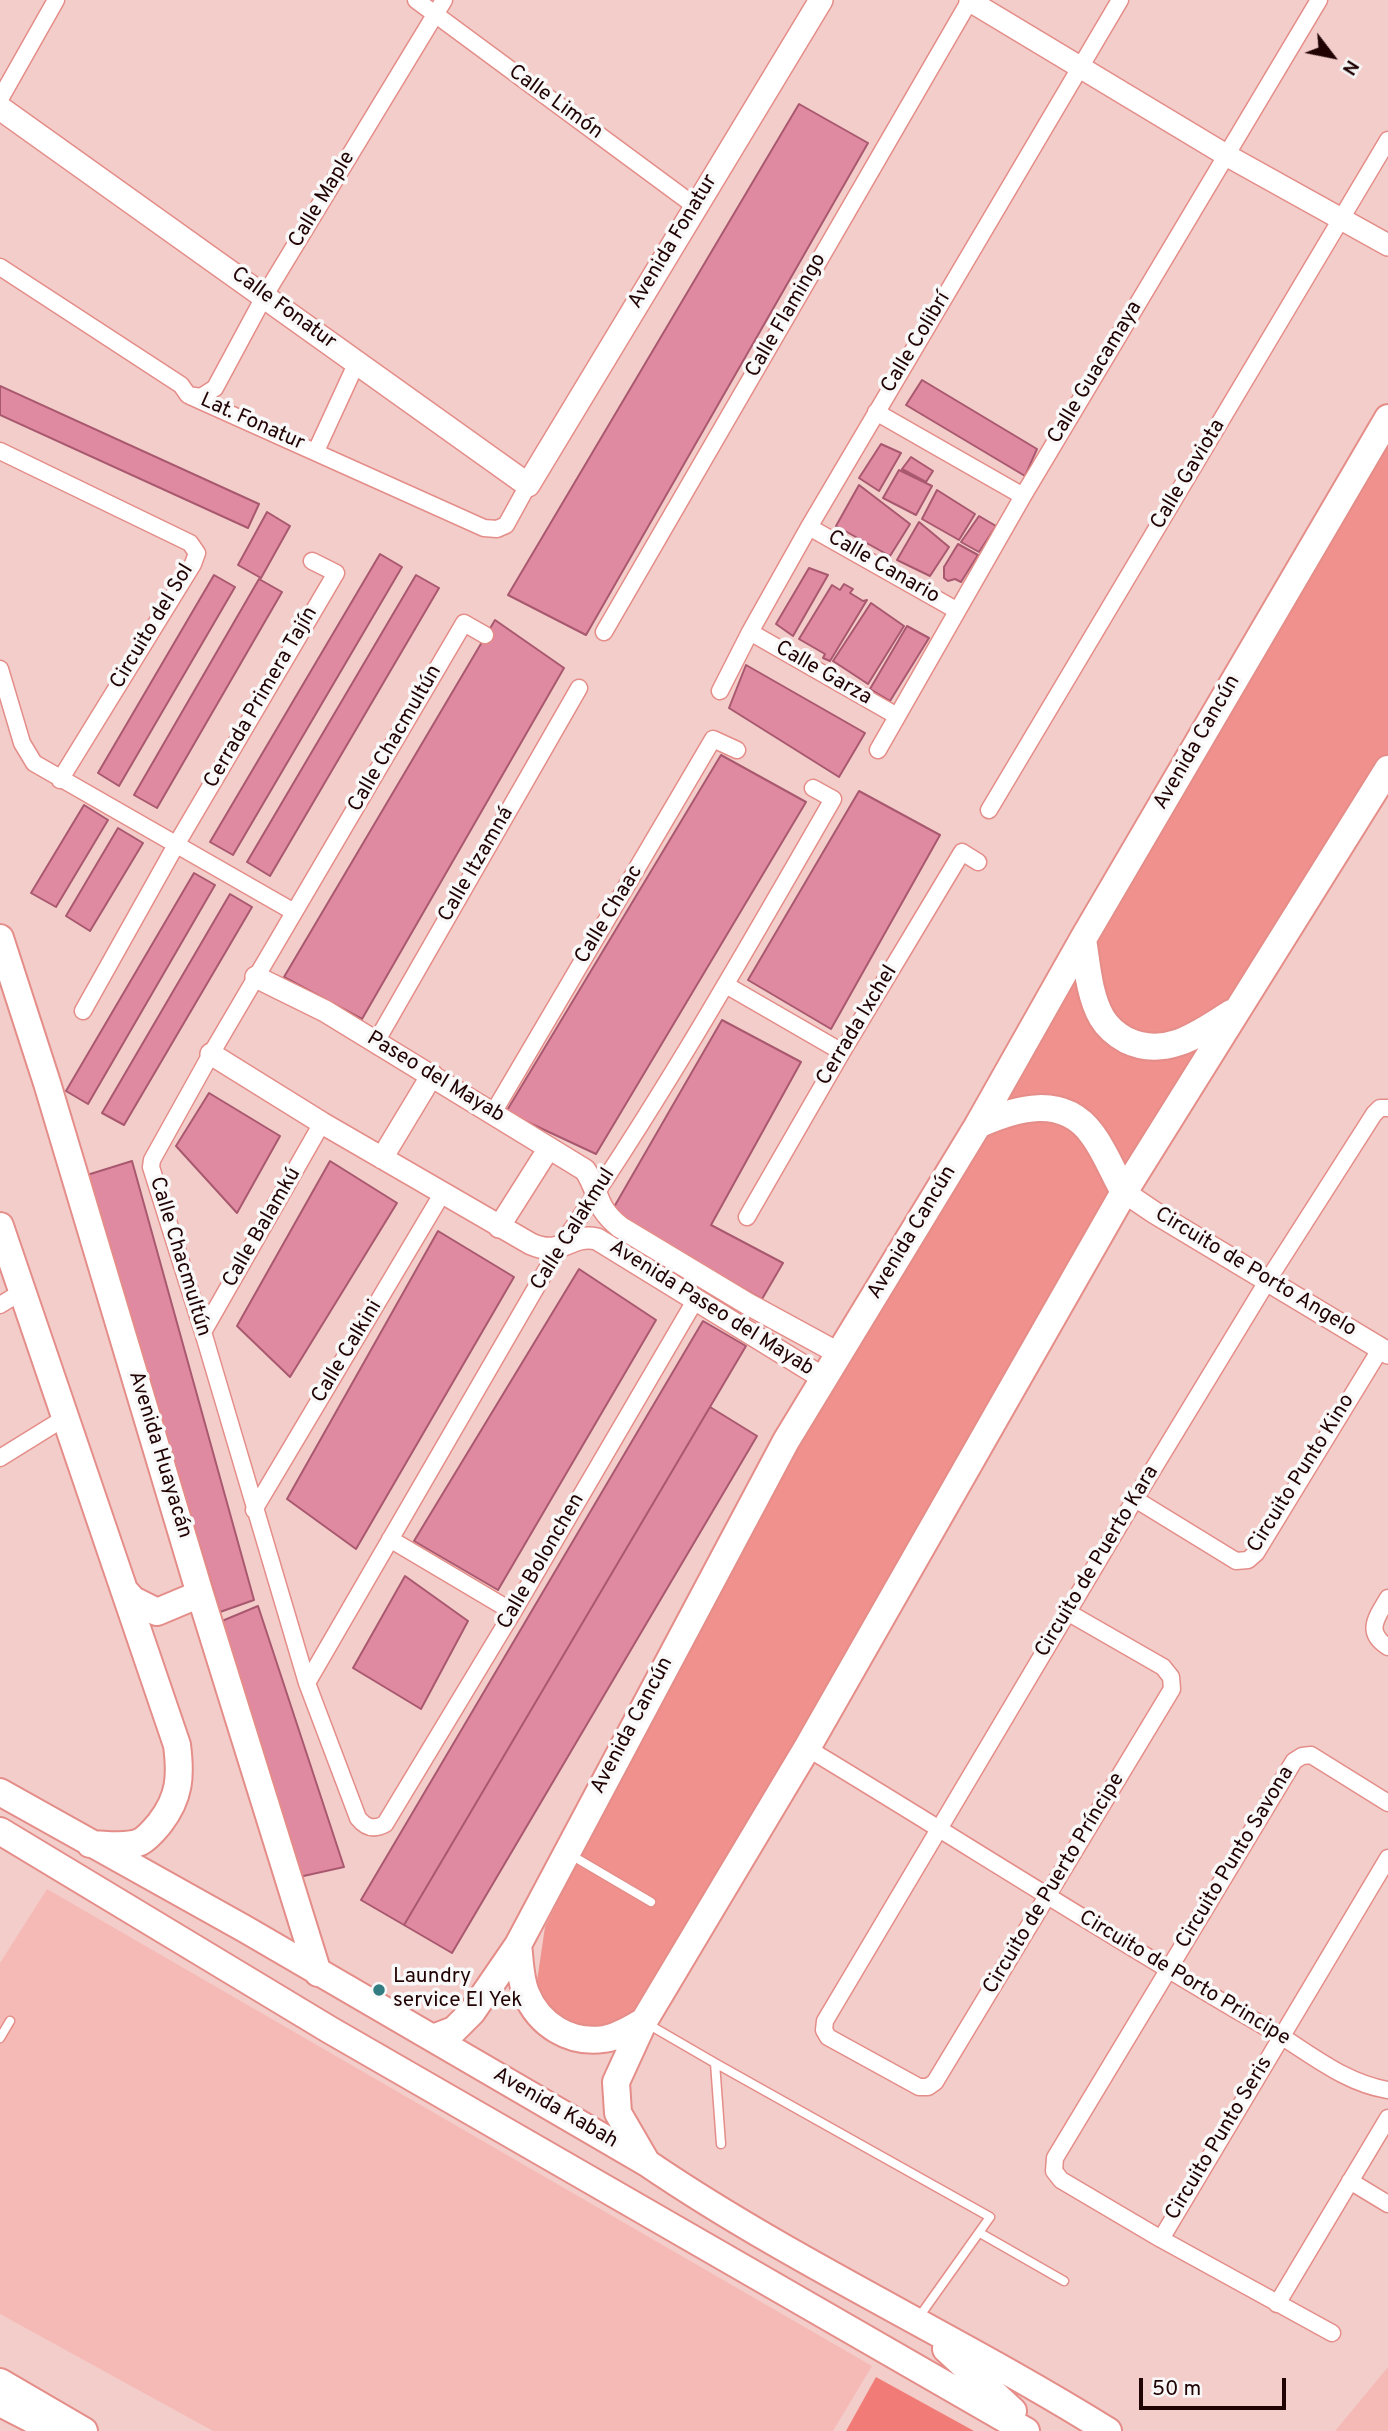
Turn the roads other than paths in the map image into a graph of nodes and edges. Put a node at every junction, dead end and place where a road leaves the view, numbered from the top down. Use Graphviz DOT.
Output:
graph roads {
  1 [pos="57,0"];
  2 [pos="416,0"];
  3 [pos="444,0"];
  4 [pos="821,0"];
  5 [pos="970,0"];
  6 [pos="1120,0"];
  7 [pos="1319,0"];
  8 [pos="435,15"];
  9 [pos="1080,67"];
  10 [pos="0,99"];
  11 [pos="0,108"];
  12 [pos="1388,140"];
  13 [pos="1226,155"];
  14 [pos="695,206"];
  15 [pos="1341,219"];
  16 [pos="1388,245"];
  17 [pos="0,267"];
  18 [pos="265,295"];
  19 [pos="357,362"];
  20 [pos="194,396"];
  21 [pos="876,412"];
  22 [pos="1388,418"];
  23 [pos="0,451"];
  24 [pos="316,451"];
  25 [pos="528,485"];
  26 [pos="1023,496"];
  27 [pos="809,527"];
  28 [pos="312,561"];
  29 [pos="956,610"];
  30 [pos="604,632"];
  31 [pos="750,632"];
  32 [pos="485,635"];
  33 [pos="0,669"];
  34 [pos="579,688"];
  35 [pos="720,691"];
  36 [pos="897,716"];
  37 [pos="737,750"];
  38 [pos="878,750"];
  39 [pos="1388,769"];
  40 [pos="60,780"];
  41 [pos="813,788"];
  42 [pos="989,810"];
  43 [pos="176,845"];
  44 [pos="978,862"];
  45 [pos="294,912"];
  46 [pos="0,938"];
  47 [pos="1083,939"];
  48 [pos="256,977"];
  49 [pos="726,985"];
  50 [pos="1236,1010"];
  51 [pos="83,1011"];
  52 [pos="376,1042"];
  53 [pos="842,1052"];
  54 [pos="211,1055"];
  55 [pos="432,1075"];
  56 [pos="1388,1108"];
  57 [pos="492,1113"];
  58 [pos="322,1123"];
  59 [pos="978,1125"];
  60 [pos="549,1148"];
  61 [pos="382,1158"];
  62 [pos="1124,1192"];
  63 [pos="442,1194"];
  64 [pos="596,1196"];
  65 [pos="747,1217"];
  66 [pos="0,1226"];
  67 [pos="499,1227"];
  68 [pos="559,1248"];
  69 [pos="1268,1280"];
  70 [pos="23,1291"];
  71 [pos="696,1299"];
  72 [pos="0,1305"];
  73 [pos="203,1332"];
  74 [pos="1384,1350"];
  75 [pos="838,1353"];
  76 [pos="823,1378"];
  77 [pos="66,1418"];
  78 [pos="0,1458"];
  79 [pos="1135,1499"];
  80 [pos="254,1510"];
  81 [pos="390,1539"];
  82 [pos="124,1590"];
  83 [pos="200,1594"];
  84 [pos="1388,1598"];
  85 [pos="513,1612"];
  86 [pos="1069,1613"];
  87 [pos="1388,1647"];
  88 [pos="307,1683"];
  89 [pos="807,1748"];
  90 [pos="0,1792"];
  91 [pos="1388,1803"];
  92 [pos="0,1824"];
  93 [pos="385,1824"];
  94 [pos="939,1828"];
  95 [pos="0,1831"];
  96 [pos="88,1844"];
  97 [pos="565,1852"];
  98 [pos="1388,1858"];
  99 [pos="1047,1897"];
  100 [pos="651,1902"];
  101 [pos="518,1945"];
  102 [pos="1168,1970"];
  103 [pos="318,1973"];
  104 [pos="9,2021"];
  105 [pos="644,2021"];
  106 [pos="824,2030"];
  107 [pos="1282,2036"];
  108 [pos="0,2038"];
  109 [pos="433,2038"];
  110 [pos="715,2063"];
  111 [pos="1388,2090"];
  112 [pos="1388,2118"];
  113 [pos="721,2144"];
  114 [pos="647,2163"];
  115 [pos="1350,2181"];
  116 [pos="1388,2204"];
  117 [pos="980,2233"];
  118 [pos="1161,2239"];
  119 [pos="1065,2281"];
  120 [pos="1277,2304"];
  121 [pos="916,2321"];
  122 [pos="1332,2333"];
  123 [pos="0,2382"];
  124 [pos="0,2403"];
  125 [pos="55,2431"];
  126 [pos="84,2431"];
  127 [pos="1026,2431"];
  128 [pos="1035,2431"];
  129 [pos="1108,2431"];
  1 -- 10 [label="street"];
  2 -- 8 [label="street, Calle Limón"];
  3 -- 8 [label="street, Calle Maple"];
  4 -- 14 [label="main road, Avenida Fonatur"];
  5 -- 9 [label="street"];
  5 -- 30 [label="street, Calle Flamingo"];
  6 -- 9 [label="street, Calle Colibrí"];
  7 -- 13 [label="street, Calle Guacamaya"];
  8 -- 14 [label="street, Calle Limón"];
  8 -- 18 [label="street, Calle Maple"];
  9 -- 13 [label="street"];
  9 -- 21 [label="street, Calle Colibrí"];
  11 -- 18 [label="main road, Calle Fonatur"];
  12 -- 15 [label="street, Calle Gaviota"];
  13 -- 15 [label="street"];
  13 -- 26 [label="street, Calle Guacamaya"];
  14 -- 25 [label="main road, Avenida Fonatur"];
  15 -- 16 [label="street"];
  15 -- 42 [label="street, Calle Gaviota"];
  17 -- 20 [label="street, Lat. Fonatur"];
  18 -- 19 [label="main road, Calle Fonatur"];
  18 -- 20 [label="street, Calle Maple"];
  19 -- 24 [label="street"];
  19 -- 25 [label="main road, Calle Fonatur"];
  20 -- 24 [label="street, Lat. Fonatur"];
  21 -- 26 [label="street"];
  21 -- 27 [label="street, Calle Colibrí"];
  22 -- 47 [label="main road, Avenida Cancún"];
  23 -- 40 [label="street, Circuito del Sol"];
  24 -- 25 [label="street, Lat. Fonatur"];
  26 -- 29 [label="street, Calle Guacamaya"];
  27 -- 29 [label="street, Calle Canario"];
  27 -- 31 [label="street, Calle Colibrí"];
  28 -- 43 [label="street, Cerrada Primera Tajín"];
  29 -- 36 [label="street, Calle Guacamaya"];
  31 -- 35 [label="street, Calle Colibrí"];
  31 -- 36 [label="street, Calle Garza"];
  32 -- 45 [label="street, Calle Chacmultún"];
  33 -- 40 [label="street"];
  34 -- 52 [label="street, Calle Itzamná"];
  36 -- 38 [label="street, Calle Guacamaya"];
  37 -- 57 [label="street, Calle Chaac"];
  39 -- 50 [label="main road"];
  40 -- 43 [label="street"];
  41 -- 49 [label="street, Calle Calakmul"];
  43 -- 45 [label="street"];
  43 -- 51 [label="street"];
  44 -- 53 [label="street, Cerrada Ixchel"];
  45 -- 48 [label="street, Calle Chacmultún"];
  46 -- 83 [label="main road, Avenida Huayacán"];
  47 -- 50 [label="main road"];
  47 -- 59 [label="main road, Avenida Cancún"];
  48 -- 52 [label="street, Paseo del Mayab"];
  48 -- 54 [label="street, Calle Chacmultún"];
  49 -- 53 [label="street"];
  49 -- 64 [label="street, Calle Calakmul"];
  50 -- 62 [label="main road"];
  52 -- 55 [label="street, Paseo del Mayab"];
  53 -- 65 [label="street, Cerrada Ixchel"];
  54 -- 58 [label="street"];
  54 -- 73 [label="street, Calle Chacmultún"];
  55 -- 57 [label="street, Paseo del Mayab"];
  55 -- 61 [label="street"];
  56 -- 69 [label="street, Circuito de Puerto Kara"];
  57 -- 60 [label="street, Paseo del Mayab"];
  58 -- 61 [label="street"];
  58 -- 73 [label="street, Calle Balamkú"];
  59 -- 62 [label="main road"];
  59 -- 75 [label="main road, Avenida Cancún"];
  60 -- 64 [label="street, Paseo del Mayab"];
  60 -- 67 [label="street"];
  61 -- 63 [label="street"];
  62 -- 69 [label="street, Circuito de Porto Angelo"];
  62 -- 89 [label="main road"];
  63 -- 67 [label="street"];
  63 -- 80 [label="street, Calle Calkini"];
  64 -- 68 [label="street, Calle Calakmul"];
  64 -- 75 [label="street, Avenida Paseo del Mayab"];
  66 -- 70 [label="main road"];
  67 -- 68 [label="street"];
  68 -- 71 [label="street, Avenida Paseo del Mayab"];
  68 -- 81 [label="street, Calle Calakmul"];
  69 -- 74 [label="street, Circuito de Porto Angelo"];
  69 -- 79 [label="street, Circuito de Puerto Kara"];
  70 -- 72 [label="street"];
  70 -- 77 [label="main road"];
  71 -- 76 [label="street, Avenida Paseo del Mayab"];
  71 -- 85 [label="street, Calle Bolonchen"];
  73 -- 80 [label="street, Calle Chacmultún"];
  74 -- 79 [label="street, Circuito Punto Kino"];
  75 -- 76 [label="main road, Avenida Cancún"];
  76 -- 97 [label="main road, Avenida Cancún"];
  77 -- 78 [label="street"];
  77 -- 82 [label="main road"];
  79 -- 86 [label="street, Circuito de Puerto Kara"];
  80 -- 88 [label="street, Calle Chacmultún"];
  81 -- 85 [label="street"];
  81 -- 88 [label="street, Calle Calakmul"];
  82 -- 83 [label="main road"];
  82 -- 96 [label="main road"];
  83 -- 103 [label="main road, Avenida Huayacán"];
  84 -- 87 [label="street"];
  85 -- 93 [label="street, Calle Bolonchen"];
  86 -- 94 [label="street, Circuito de Puerto Kara"];
  86 -- 99 [label="street, Circuito de Puerto Príncipe"];
  88 -- 93 [label="street, Calle Chacmultún"];
  89 -- 94 [label="street, Circuito de Porto Principe"];
  89 -- 105 [label="main road"];
  90 -- 96 [label="main road, Avenida Kabah"];
  91 -- 102 [label="street, Circuito Punto Savona"];
  92 -- 96 [label="main road"];
  94 -- 99 [label="street, Circuito de Porto Principe"];
  94 -- 106 [label="street, Circuito de Puerto Kara"];
  95 -- 127 [label="main road, Avenida Kabah"];
  96 -- 103 [label="main road, Avenida Kabah"];
  97 -- 100 [label="lane"];
  97 -- 101 [label="main road, Avenida Cancún"];
  98 -- 107 [label="street, Circuito Punto Seris"];
  99 -- 102 [label="street, Circuito de Porto Principe"];
  99 -- 106 [label="street, Circuito de Puerto Príncipe"];
  101 -- 105 [label="main road"];
  101 -- 109 [label="main road, Avenida Cancún"];
  102 -- 107 [label="street, Circuito de Porto Principe"];
  102 -- 118 [label="street, Circuito Punto Savona"];
  103 -- 109 [label="main road, Avenida Kabah"];
  104 -- 108 [label="lane"];
  105 -- 110 [label="lane"];
  105 -- 114 [label="main road"];
  107 -- 111 [label="street, Circuito de Porto Principe"];
  107 -- 118 [label="street, Circuito Punto Seris"];
  109 -- 114 [label="main road, Avenida Kabah"];
  110 -- 113 [label="lane"];
  110 -- 117 [label="lane"];
  112 -- 115 [label="street"];
  114 -- 121 [label="main road, Avenida Kabah"];
  115 -- 116 [label="street"];
  115 -- 120 [label="street"];
  117 -- 119 [label="lane"];
  117 -- 121 [label="lane"];
  118 -- 120 [label="street"];
  120 -- 122 [label="street"];
  121 -- 128 [label="main road"];
  121 -- 129 [label="main road, Avenida Kabah"];
  123 -- 126 [label="main road"];
  124 -- 125 [label="main road"];
}
